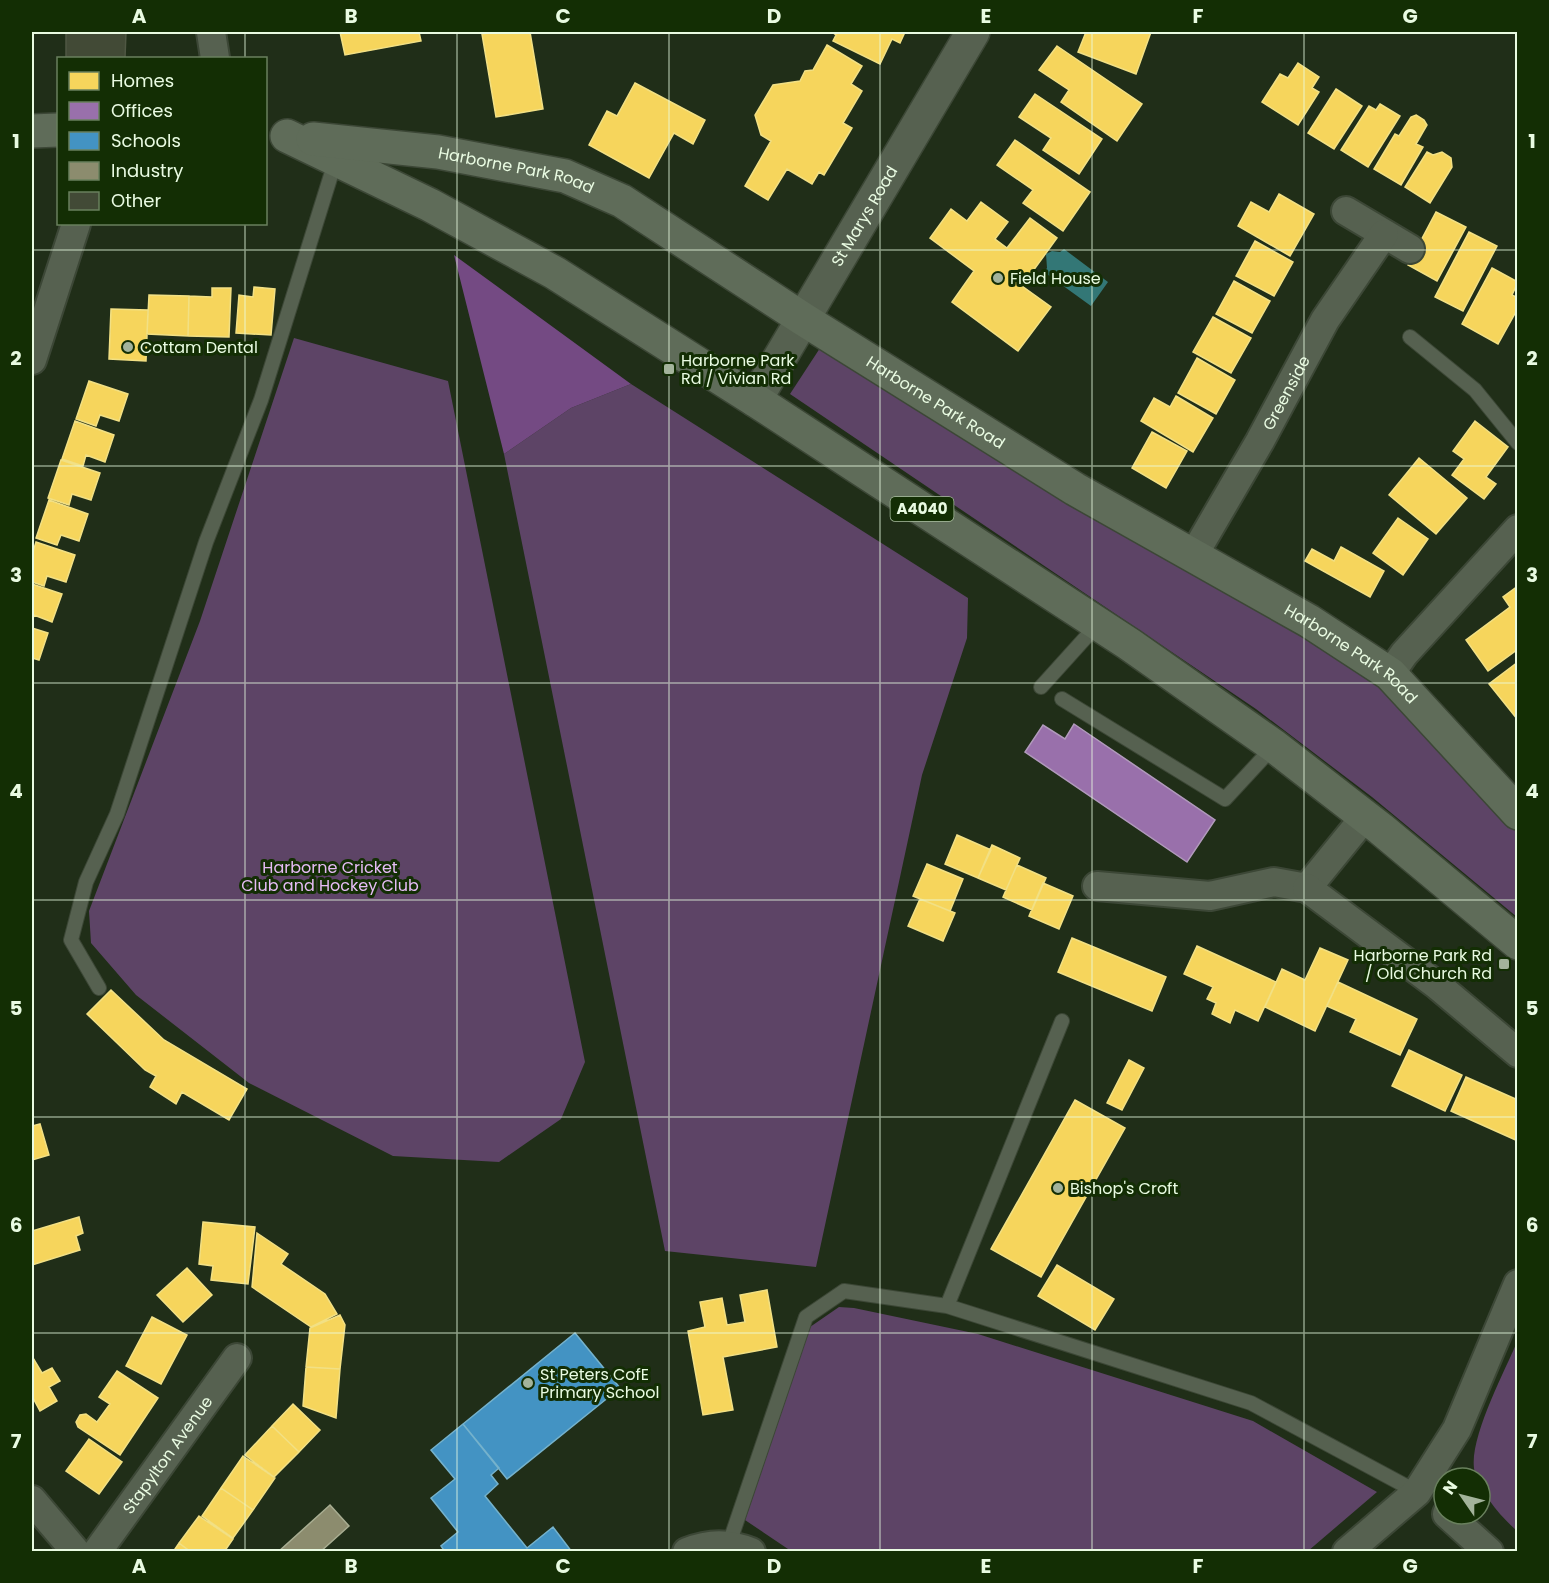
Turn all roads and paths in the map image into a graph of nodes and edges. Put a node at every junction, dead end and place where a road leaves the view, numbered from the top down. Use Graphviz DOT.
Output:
graph roads {
  1 [pos="211,32"];
  2 [pos="973,32"];
  3 [pos="215,57"];
  4 [pos="57,130"];
  5 [pos="32,131"];
  6 [pos="276,134"];
  7 [pos="336,159"];
  8 [pos="1346,211"];
  9 [pos="76,225"];
  10 [pos="1384,234"];
  11 [pos="1410,249"];
  12 [pos="803,319"];
  13 [pos="1410,337"];
  14 [pos="32,360"];
  15 [pos="755,400"];
  16 [pos="1518,443"];
  17 [pos="1518,530"];
  18 [pos="1193,556"];
  19 [pos="1097,625"];
  20 [pos="1390,674"];
  21 [pos="1041,687"];
  22 [pos="1062,699"];
  23 [pos="1274,746"];
  24 [pos="1518,813"];
  25 [pos="1364,818"];
  26 [pos="1097,886"];
  27 [pos="1307,888"];
  28 [pos="1518,943"];
  29 [pos="99,988"];
  30 [pos="1062,1021"];
  31 [pos="1518,1053"];
  32 [pos="1518,1284"];
  33 [pos="948,1306"];
  34 [pos="237,1358"];
  35 [pos="1417,1492"];
  36 [pos="32,1500"];
  37 [pos="1432,1503"];
  38 [pos="1461,1526"];
  39 [pos="740,1548"];
  40 [pos="75,1551"];
  41 [pos="97,1551"];
  42 [pos="687,1551"];
  43 [pos="1347,1551"];
  44 [pos="1489,1551"];
  1 -- 3 [label="street"];
  2 -- 12 [label="street, St Marys Road"];
  4 -- 5 [label="main road"];
  6 -- 7 [label="main road, Harborne Park Road / A4040"];
  6 -- 12 [label="main road, Harborne Park Road / A4040"];
  7 -- 15 [label="main road, Harborne Park Road / A4040"];
  7 -- 29 [label="lane"];
  8 -- 10 [label="street"];
  9 -- 14 [label="street"];
  10 -- 11 [label="street"];
  10 -- 18 [label="street, Greenside"];
  12 -- 15 [label="street, St Marys Road"];
  12 -- 18 [label="main road, Harborne Park Road / A4040"];
  13 -- 16 [label="lane"];
  15 -- 19 [label="main road, Harborne Park Road / A4040"];
  17 -- 20 [label="street"];
  18 -- 20 [label="main road, Harborne Park Road / A4040"];
  19 -- 21 [label="lane"];
  19 -- 23 [label="main road, Harborne Park Road / A4040"];
  20 -- 24 [label="main road, Harborne Park Road / A4040"];
  22 -- 23 [label="lane"];
  23 -- 25 [label="main road, Harborne Park Road / A4040"];
  25 -- 27 [label="street"];
  25 -- 28 [label="main road, Harborne Park Road / A4040"];
  26 -- 27 [label="street"];
  27 -- 31 [label="street"];
  30 -- 33 [label="lane"];
  32 -- 35 [label="street"];
  33 -- 35 [label="lane"];
  33 -- 39 [label="lane"];
  34 -- 41 [label="street, Stapylton Avenue"];
  35 -- 37 [label="street"];
  35 -- 43 [label="street"];
  36 -- 40 [label="street"];
  38 -- 44 [label="street"];
  39 -- 42 [label="street"];
}
